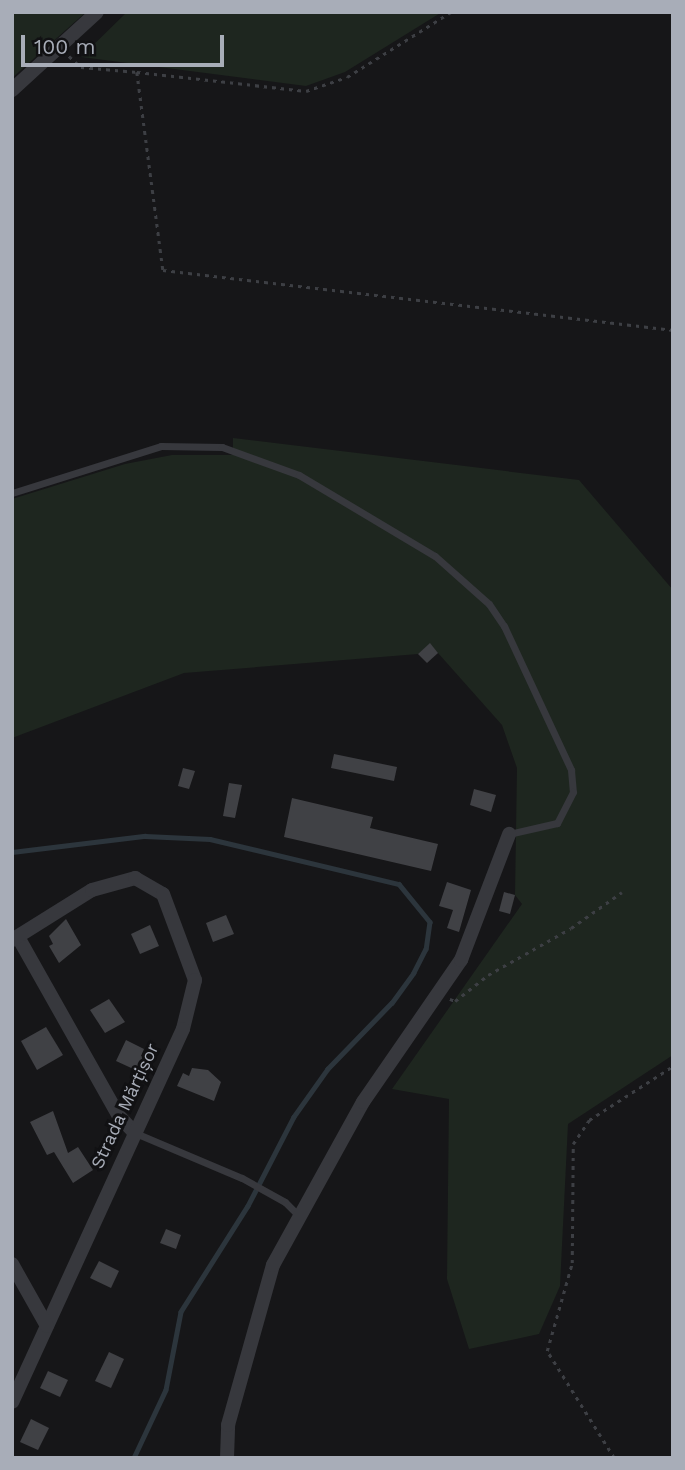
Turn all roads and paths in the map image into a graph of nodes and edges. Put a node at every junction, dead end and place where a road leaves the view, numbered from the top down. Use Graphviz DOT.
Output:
graph roads {
  1 [pos="97,12"];
  2 [pos="451,12"];
  3 [pos="60,46"];
  4 [pos="137,72"];
  5 [pos="12,90"];
  6 [pos="673,330"];
  7 [pos="12,493"];
  8 [pos="509,835"];
  9 [pos="622,892"];
  10 [pos="15,938"];
  11 [pos="436,997"];
  12 [pos="673,1066"];
  13 [pos="133,1131"];
  14 [pos="299,1217"];
  15 [pos="12,1264"];
  16 [pos="47,1326"];
  17 [pos="12,1402"];
  18 [pos="227,1458"];
  19 [pos="614,1458"];
  1 -- 3 [label="street"];
  2 -- 4 [label="path"];
  3 -- 4 [label="path"];
  3 -- 5 [label="street"];
  4 -- 6 [label="path"];
  7 -- 8 [label="lane"];
  8 -- 11 [label="street"];
  9 -- 11 [label="path"];
  10 -- 13 [label="street"];
  10 -- 13 [label="street, Strada Mărțișor"];
  11 -- 14 [label="street"];
  12 -- 19 [label="path"];
  13 -- 14 [label="lane"];
  13 -- 16 [label="street, Strada Mărțișor"];
  14 -- 18 [label="street"];
  15 -- 16 [label="street"];
  16 -- 17 [label="street, Strada Mărțișor"];
}
